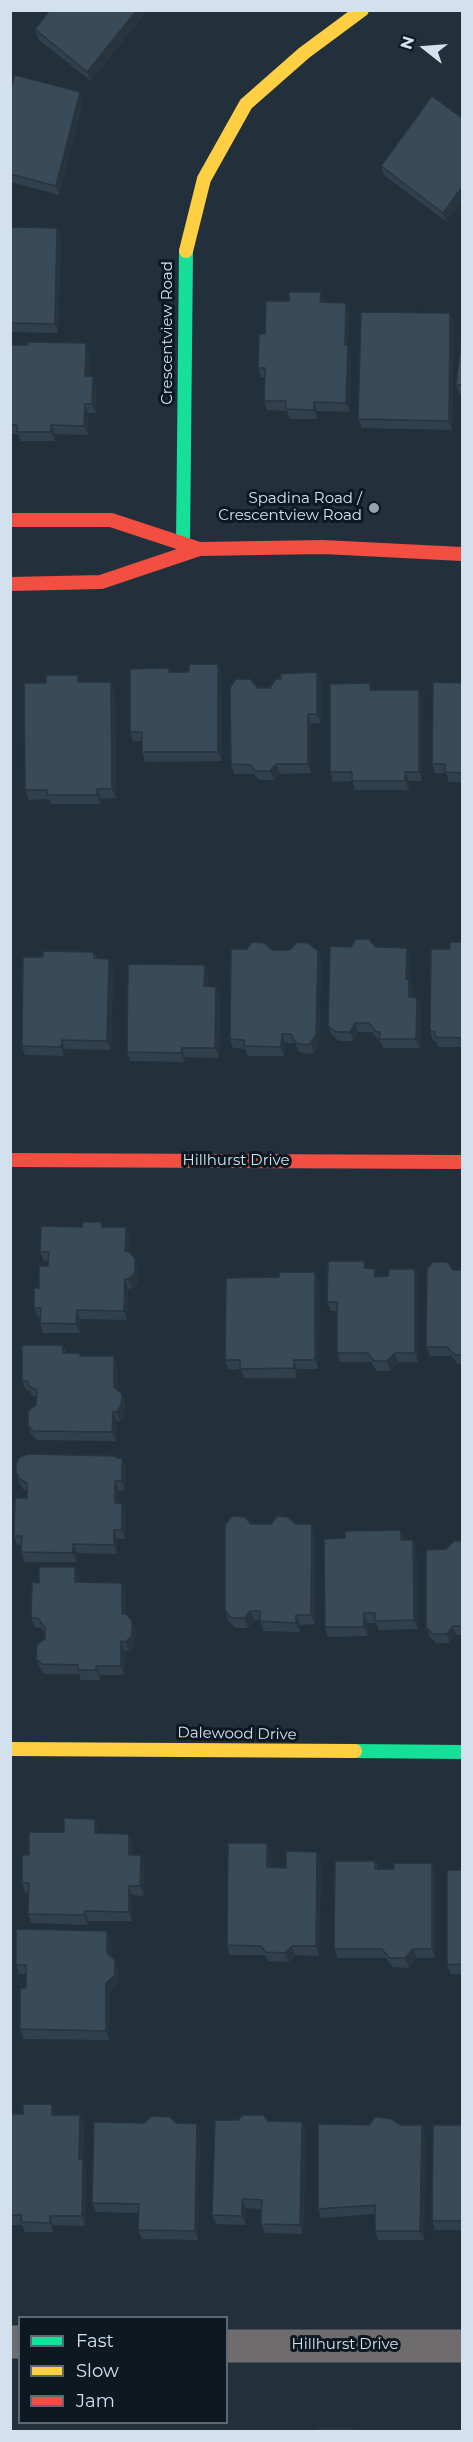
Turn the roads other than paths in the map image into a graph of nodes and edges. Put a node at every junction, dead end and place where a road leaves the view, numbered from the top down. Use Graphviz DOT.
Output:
graph roads {
  1 [pos="362,10"];
  2 [pos="10,520"];
  3 [pos="183,544"];
  4 [pos="199,549"];
  5 [pos="462,554"];
  6 [pos="10,584"];
  7 [pos="10,1160"];
  8 [pos="462,1162"];
  9 [pos="10,1749"];
  10 [pos="462,1752"];
  11 [pos="228,2346"];
  12 [pos="462,2346"];
  1 -- 3 [label="street, Crescentview Road"];
  2 -- 3 [label="street"];
  3 -- 4 [label="street"];
  4 -- 5 [label="street"];
  4 -- 6 [label="street"];
  7 -- 8 [label="street, Hillhurst Drive"];
  9 -- 10 [label="street, Dalewood Drive"];
  11 -- 12 [label="street, Hillhurst Drive"];
}
